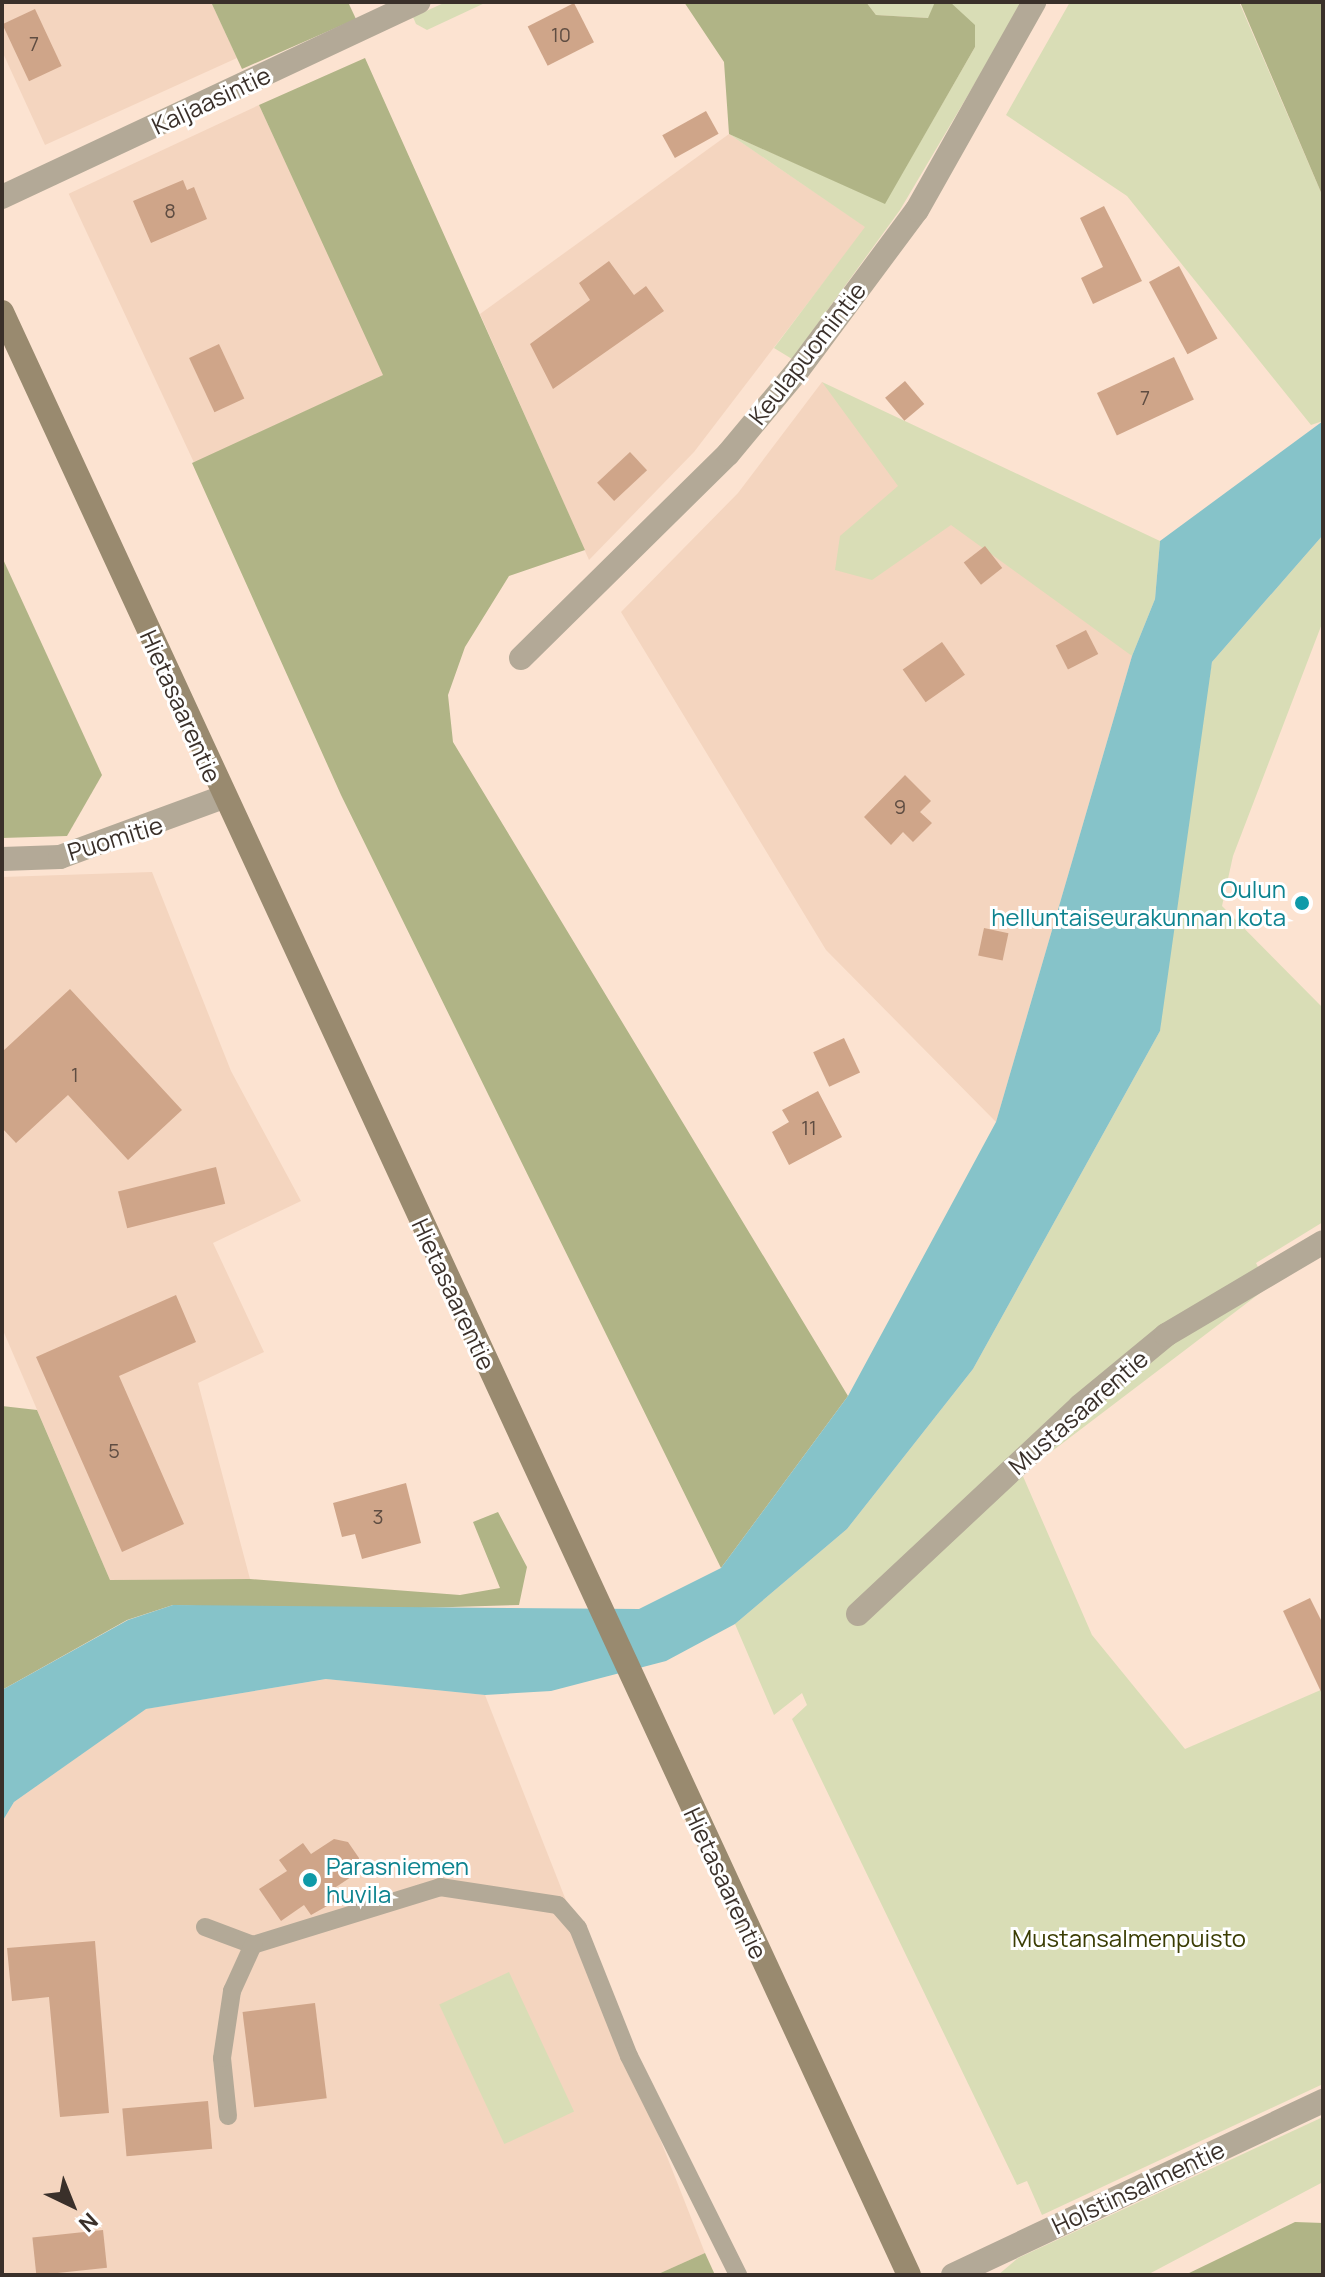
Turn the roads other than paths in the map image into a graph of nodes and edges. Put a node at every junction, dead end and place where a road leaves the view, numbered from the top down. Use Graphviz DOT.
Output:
graph roads {
  1 [pos="419,2"];
  2 [pos="1034,2"];
  3 [pos="2,197"];
  4 [pos="2,312"];
  5 [pos="521,658"];
  6 [pos="223,797"];
  7 [pos="2,859"];
  8 [pos="1323,1242"];
  9 [pos="858,1614"];
  10 [pos="205,1927"];
  11 [pos="253,1945"];
  12 [pos="1323,2101"];
  13 [pos="228,2116"];
  14 [pos="738,2275"];
  15 [pos="909,2275"];
  16 [pos="953,2275"];
  1 -- 3 [label="street, Kaljaasintie"];
  2 -- 5 [label="street, Keulapuomintie"];
  4 -- 6 [label="street, Hietasaarentie"];
  6 -- 7 [label="street, Puomitie"];
  6 -- 15 [label="street, Hietasaarentie"];
  8 -- 9 [label="street, Mustasaarentie"];
  10 -- 11 [label="lane"];
  11 -- 13 [label="lane"];
  11 -- 14 [label="lane"];
  12 -- 16 [label="street, Holstinsalmentie"];
}
